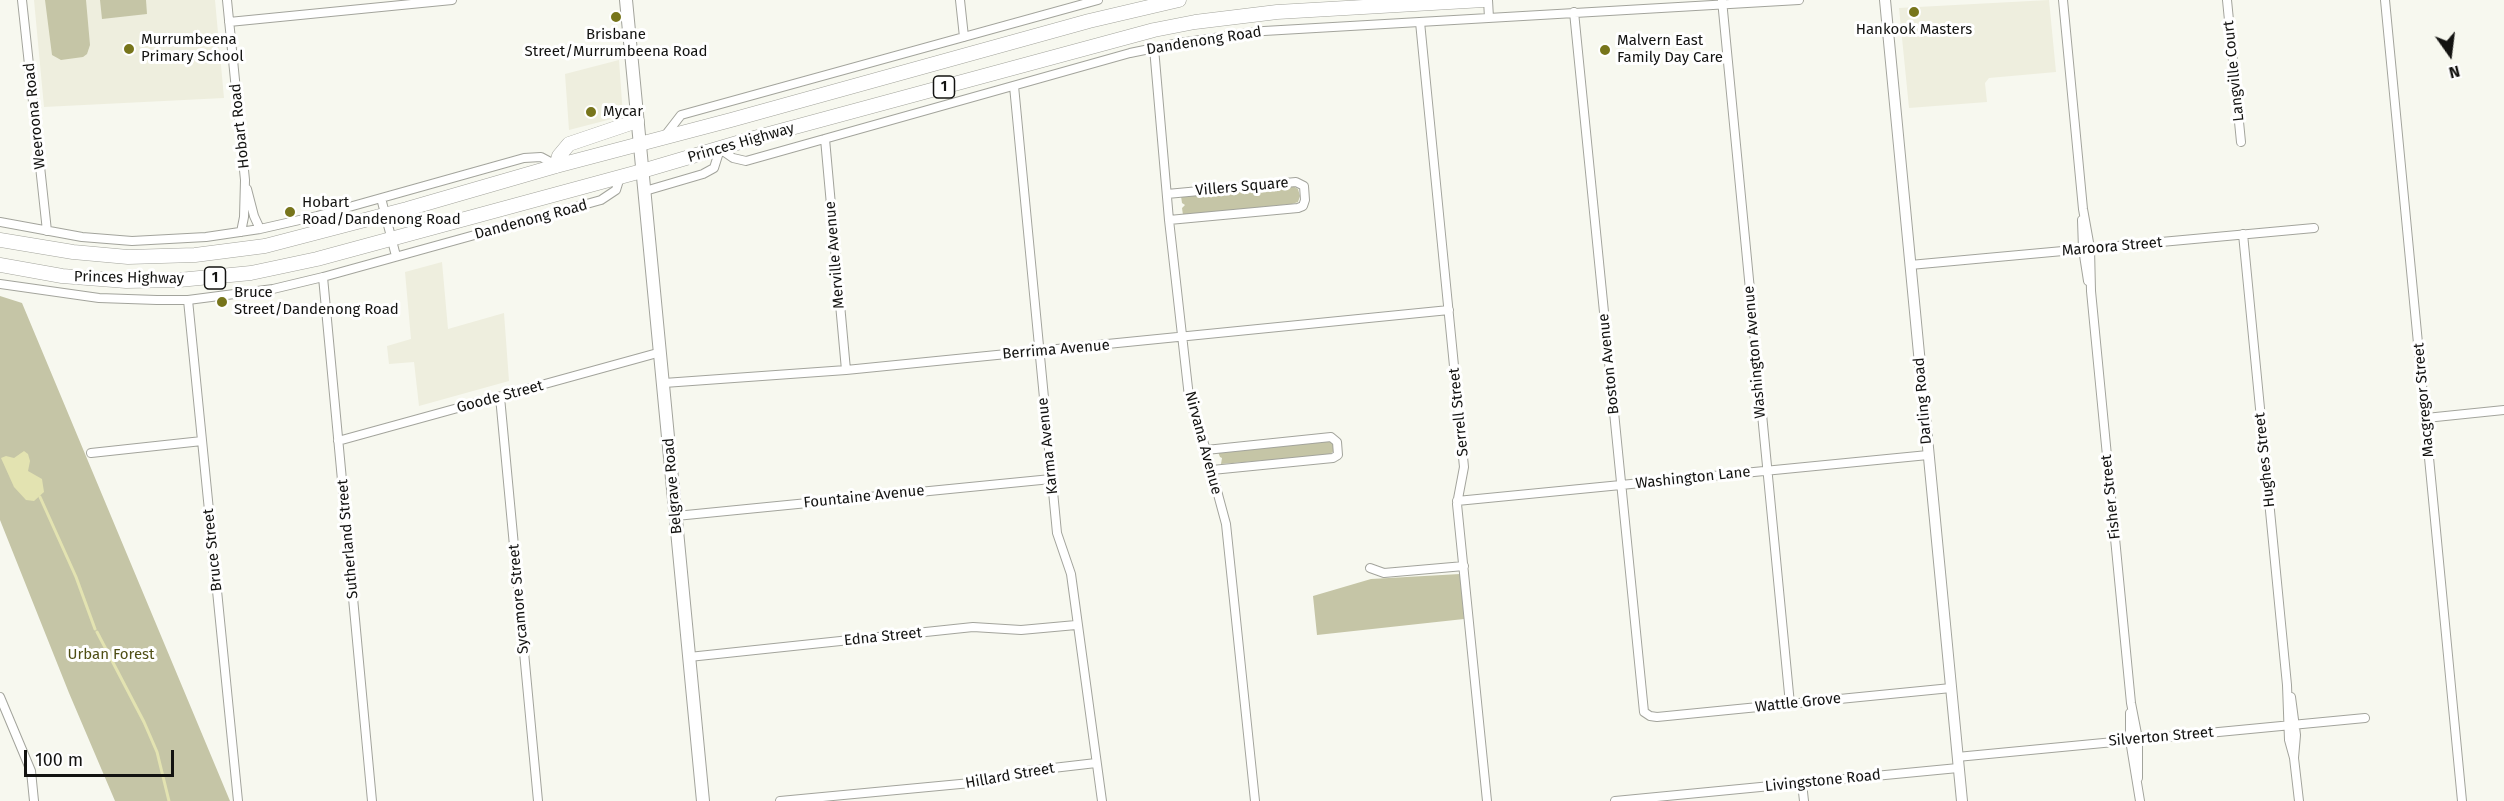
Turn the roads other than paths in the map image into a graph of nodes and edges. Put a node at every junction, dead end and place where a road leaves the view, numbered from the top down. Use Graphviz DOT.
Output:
graph roads {
  1 [pos="22,0"];
  2 [pos="227,0"];
  3 [pos="452,0"];
  4 [pos="626,0"];
  5 [pos="960,0"];
  6 [pos="1098,0"];
  7 [pos="1179,0"];
  8 [pos="1486,0"];
  9 [pos="1799,0"];
  10 [pos="1885,0"];
  11 [pos="2063,0"];
  12 [pos="2227,0"];
  13 [pos="2385,0"];
  14 [pos="1722,3"];
  15 [pos="1574,12"];
  16 [pos="1489,18"];
  17 [pos="229,22"];
  18 [pos="1420,22"];
  19 [pos="1073,25"];
  20 [pos="964,37"];
  21 [pos="1154,48"];
  22 [pos="1078,49"];
  23 [pos="800,83"];
  24 [pos="1014,86"];
  25 [pos="813,97"];
  26 [pos="637,121"];
  27 [pos="663,138"];
  28 [pos="825,139"];
  29 [pos="2241,142"];
  30 [pos="639,144"];
  31 [pos="720,149"];
  32 [pos="556,166"];
  33 [pos="642,171"];
  34 [pos="620,177"];
  35 [pos="245,180"];
  36 [pos="645,191"];
  37 [pos="1167,194"];
  38 [pos="381,198"];
  39 [pos="386,215"];
  40 [pos="1168,220"];
  41 [pos="0,222"];
  42 [pos="2314,228"];
  43 [pos="260,229"];
  44 [pos="47,231"];
  45 [pos="241,232"];
  46 [pos="2243,234"];
  47 [pos="392,239"];
  48 [pos="0,240"];
  49 [pos="2086,249"];
  50 [pos="396,256"];
  51 [pos="0,265"];
  52 [pos="1910,265"];
  53 [pos="323,277"];
  54 [pos="0,285"];
  55 [pos="188,300"];
  56 [pos="1449,310"];
  57 [pos="1182,337"];
  58 [pos="1039,351"];
  59 [pos="661,352"];
  60 [pos="846,370"];
  61 [pos="664,383"];
  62 [pos="500,397"];
  63 [pos="2504,410"];
  64 [pos="2426,418"];
  65 [pos="202,441"];
  66 [pos="338,441"];
  67 [pos="1206,450"];
  68 [pos="91,453"];
  69 [pos="1928,455"];
  70 [pos="1212,470"];
  71 [pos="1767,471"];
  72 [pos="1051,479"];
  73 [pos="1620,485"];
  74 [pos="1457,501"];
  75 [pos="676,516"];
  76 [pos="1464,566"];
  77 [pos="1370,568"];
  78 [pos="1076,624"];
  79 [pos="689,657"];
  80 [pos="1951,688"];
  81 [pos="0,697"];
  82 [pos="1790,704"];
  83 [pos="1646,715"];
  84 [pos="2365,718"];
  85 [pos="2292,725"];
  86 [pos="2134,740"];
  87 [pos="1958,762"];
  88 [pos="1096,764"];
  89 [pos="1802,783"];
  90 [pos="1648,799"];
  91 [pos="34,801"];
  92 [pos="238,801"];
  93 [pos="372,801"];
  94 [pos="538,801"];
  95 [pos="703,801"];
  96 [pos="780,801"];
  97 [pos="1102,801"];
  98 [pos="1255,801"];
  99 [pos="1487,801"];
  100 [pos="1615,801"];
  101 [pos="1804,801"];
  102 [pos="1962,801"];
  103 [pos="2140,801"];
  104 [pos="2299,801"];
  105 [pos="2462,801"];
  1 -- 44 [label="street, Weeroona Road"];
  2 -- 17 [label="street, Hobart Road"];
  3 -- 17 [label="street"];
  4 -- 26 [label="main road, Belgrave Road"];
  5 -- 20 [label="street"];
  6 -- 20 [label="street"];
  7 -- 19 [label="highway, Princes Highway / 1"];
  8 -- 16 [label="street"];
  8 -- 22 [label="highway, Princes Highway / 1"];
  9 -- 14 [label="street, Dandenong Road"];
  10 -- 52 [label="street, Darling Road"];
  11 -- 49 [label="street, Fisher Street"];
  12 -- 29 [label="street, Langville Court"];
  13 -- 64 [label="street, Macgregor Street"];
  14 -- 15 [label="street, Dandenong Road"];
  14 -- 71 [label="street, Washington Avenue"];
  15 -- 16 [label="street, Dandenong Road"];
  15 -- 73 [label="street, Boston Avenue"];
  16 -- 18 [label="street, Dandenong Road"];
  17 -- 35 [label="street, Hobart Road"];
  18 -- 21 [label="street, Dandenong Road"];
  18 -- 56 [label="street, Serrell Street"];
  19 -- 22 [label="highway"];
  19 -- 25 [label="highway, Princes Highway / 1"];
  20 -- 23 [label="street"];
  21 -- 24 [label="street, Dandenong Road"];
  21 -- 37 [label="street, Nirvana Avenue"];
  22 -- 31 [label="highway, Princes Highway / 1"];
  23 -- 25 [label="street"];
  23 -- 27 [label="street"];
  24 -- 28 [label="street, Dandenong Road"];
  24 -- 58 [label="street, Karma Avenue"];
  25 -- 27 [label="highway, Princes Highway / 1"];
  26 -- 30 [label="main road, Belgrave Road"];
  26 -- 32 [label="highway"];
  27 -- 30 [label="highway, Princes Highway / 1"];
  28 -- 31 [label="street, Dandenong Road"];
  28 -- 60 [label="street, Merville Avenue"];
  30 -- 32 [label="highway, Princes Highway / 1"];
  30 -- 33 [label="main road, Belgrave Road"];
  31 -- 33 [label="highway, Princes Highway / 1"];
  31 -- 36 [label="street"];
  32 -- 38 [label="street"];
  32 -- 39 [label="highway, Princes Highway / 1"];
  33 -- 34 [label="highway, Princes Highway / 1"];
  33 -- 36 [label="main road, Belgrave Road"];
  34 -- 47 [label="highway, Princes Highway / 1"];
  34 -- 50 [label="street, Dandenong Road"];
  35 -- 43 [label="street, Hobart Road"];
  35 -- 45 [label="street, Hobart Road"];
  36 -- 59 [label="main road, Belgrave Road"];
  37 -- 40 [label="street, Nirvana Avenue"];
  37 -- 40 [label="street, Villers Square"];
  38 -- 39 [label="street"];
  38 -- 43 [label="street"];
  39 -- 47 [label="street"];
  39 -- 48 [label="highway, Princes Highway / 1"];
  40 -- 57 [label="street, Nirvana Avenue"];
  41 -- 44 [label="street"];
  42 -- 46 [label="street, Maroora Street"];
  43 -- 45 [label="street"];
  44 -- 45 [label="street"];
  46 -- 49 [label="street, Maroora Street"];
  46 -- 85 [label="street, Hughes Street"];
  47 -- 50 [label="street"];
  47 -- 51 [label="highway, Princes Highway / 1"];
  49 -- 52 [label="street, Maroora Street"];
  49 -- 86 [label="street, Fisher Street"];
  50 -- 53 [label="street, Dandenong Road"];
  52 -- 69 [label="street, Darling Road"];
  53 -- 55 [label="street, Dandenong Road"];
  53 -- 66 [label="street, Sutherland Street"];
  54 -- 55 [label="street, Dandenong Road"];
  55 -- 65 [label="street, Bruce Street"];
  56 -- 57 [label="street, Berrima Avenue"];
  56 -- 74 [label="street, Serrell Street"];
  57 -- 58 [label="street, Berrima Avenue"];
  57 -- 67 [label="street, Nirvana Avenue"];
  58 -- 60 [label="street, Berrima Avenue"];
  58 -- 72 [label="street, Karma Avenue"];
  59 -- 61 [label="main road, Belgrave Road"];
  59 -- 62 [label="street, Goode Street"];
  60 -- 61 [label="street, Berrima Avenue"];
  61 -- 75 [label="main road, Belgrave Road"];
  62 -- 66 [label="street, Goode Street"];
  62 -- 94 [label="street, Sycamore Street"];
  63 -- 64 [label="street"];
  64 -- 105 [label="street, Macgregor Street"];
  65 -- 68 [label="street"];
  65 -- 92 [label="street, Bruce Street"];
  66 -- 93 [label="street, Sutherland Street"];
  67 -- 70 [label="street, Nirvana Avenue"];
  67 -- 70 [label="street"];
  69 -- 71 [label="street, Washington Lane"];
  69 -- 80 [label="street, Darling Road"];
  70 -- 98 [label="street, Nirvana Avenue"];
  71 -- 73 [label="street, Washington Lane"];
  71 -- 82 [label="street, Washington Avenue"];
  72 -- 75 [label="street, Fountaine Avenue"];
  72 -- 78 [label="street, Karma Avenue"];
  73 -- 74 [label="street, Washington Lane"];
  73 -- 83 [label="street, Boston Avenue"];
  74 -- 76 [label="street, Serrell Street"];
  75 -- 79 [label="main road, Belgrave Road"];
  76 -- 77 [label="street"];
  76 -- 99 [label="street, Serrell Street"];
  78 -- 79 [label="street, Edna Street"];
  78 -- 88 [label="street, Karma Avenue"];
  79 -- 95 [label="main road, Belgrave Road"];
  80 -- 82 [label="street, Wattle Grove"];
  80 -- 87 [label="street, Darling Road"];
  81 -- 91 [label="street"];
  82 -- 83 [label="street, Wattle Grove"];
  84 -- 85 [label="street, Silverton Street"];
  85 -- 86 [label="street, Silverton Street"];
  85 -- 104 [label="street, Hughes Street"];
  86 -- 87 [label="street, Silverton Street"];
  86 -- 103 [label="street, Fisher Street"];
  87 -- 89 [label="street, Livingstone Road"];
  87 -- 102 [label="street, Darling Road"];
  88 -- 96 [label="street, Hillard Street"];
  88 -- 97 [label="street, Karma Avenue"];
  89 -- 90 [label="street, Livingstone Road"];
  89 -- 101 [label="street"];
  90 -- 100 [label="street, Livingstone Road"];
}
